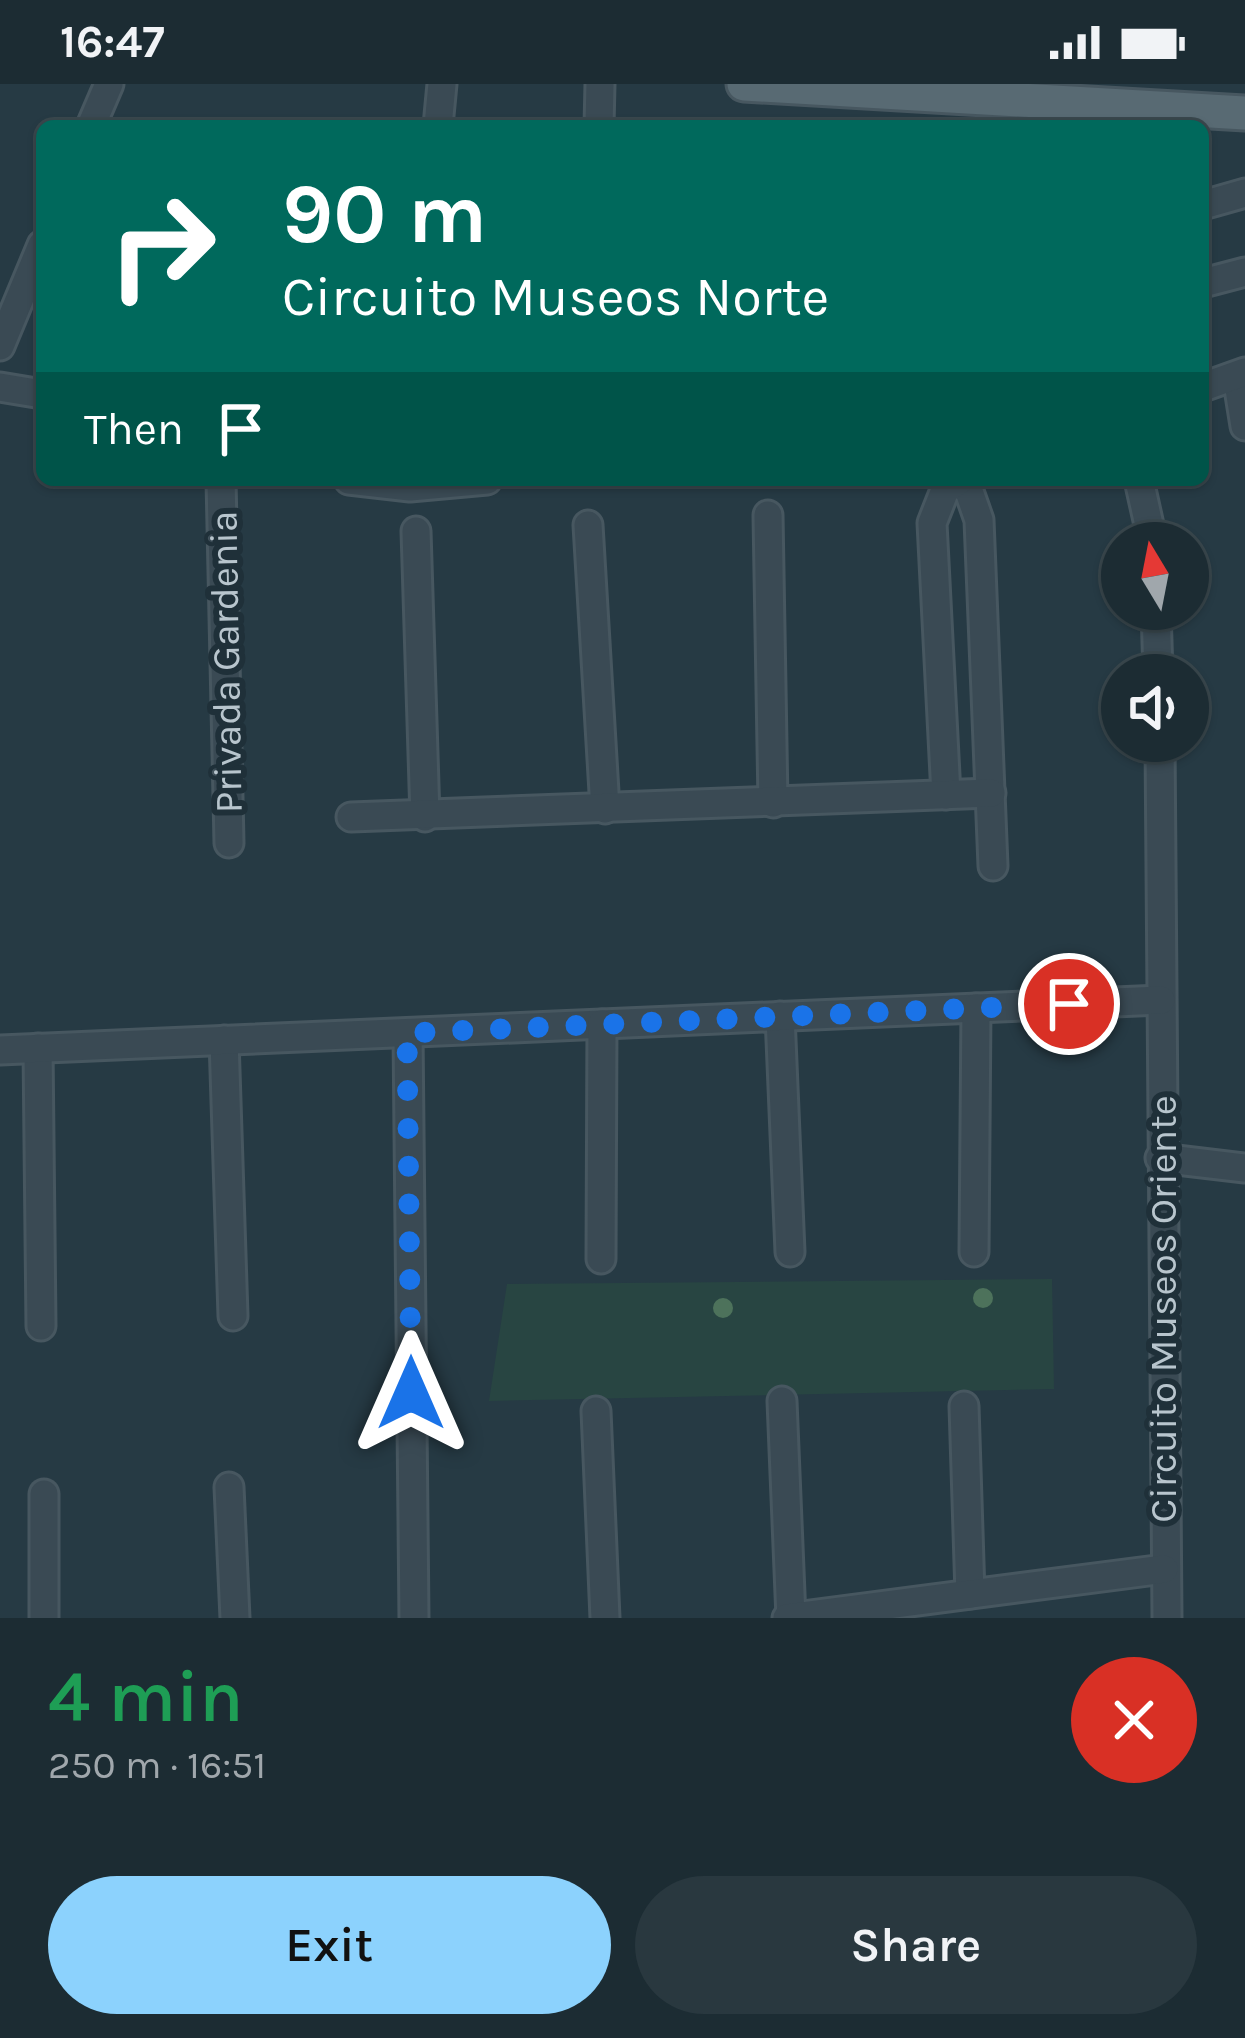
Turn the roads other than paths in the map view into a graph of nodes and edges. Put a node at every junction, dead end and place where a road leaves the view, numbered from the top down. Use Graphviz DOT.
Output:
graph roads {
  1 [pos="109,84"];
  2 [pos="442,84"];
  3 [pos="600,84"];
  4 [pos="744,84"];
  5 [pos="834,87"];
  6 [pos="1029,92"];
  7 [pos="1245,113"];
  8 [pos="1086,115"];
  9 [pos="94,120"];
  10 [pos="439,120"];
  11 [pos="599,120"];
  12 [pos="1245,193"];
  13 [pos="1209,203"];
  14 [pos="36,259"];
  15 [pos="1245,272"];
  16 [pos="1209,281"];
  17 [pos="0,346"];
  18 [pos="1241,374"];
  19 [pos="1209,386"];
  20 [pos="0,388"];
  21 [pos="36,393"];
  22 [pos="1245,426"];
  23 [pos="221,486"];
  24 [pos="956,486"];
  25 [pos="965,486"];
  26 [pos="1139,486"];
  27 [pos="768,515"];
  28 [pos="1148,522"];
  29 [pos="588,524"];
  30 [pos="416,531"];
  31 [pos="1160,762"];
  32 [pos="991,793"];
  33 [pos="946,794"];
  34 [pos="773,802"];
  35 [pos="605,809"];
  36 [pos="351,817"];
  37 [pos="424,817"];
  38 [pos="229,843"];
  39 [pos="992,866"];
  40 [pos="1161,1000"];
  41 [pos="976,1008"];
  42 [pos="779,1016"];
  43 [pos="602,1024"];
  44 [pos="407,1033"];
  45 [pos="224,1040"];
  46 [pos="38,1048"];
  47 [pos="0,1050"];
  48 [pos="1160,1158"];
  49 [pos="1245,1168"];
  50 [pos="790,1252"];
  51 [pos="974,1252"];
  52 [pos="601,1259"];
  53 [pos="233,1316"];
  54 [pos="41,1326"];
  55 [pos="782,1401"];
  56 [pos="964,1406"];
  57 [pos="596,1411"];
  58 [pos="229,1487"];
  59 [pos="44,1494"];
  60 [pos="1164,1569"];
  61 [pos="970,1594"];
  62 [pos="44,1618"];
  63 [pos="235,1618"];
  64 [pos="414,1618"];
  65 [pos="604,1618"];
  66 [pos="789,1618"];
  67 [pos="1167,1618"];
  1 -- 9 [label="street"];
  2 -- 10 [label="street"];
  3 -- 11 [label="street"];
  4 -- 5 [label="main road"];
  5 -- 6 [label="main road"];
  6 -- 8 [label="main road"];
  7 -- 8 [label="main road"];
  12 -- 13 [label="street"];
  14 -- 17 [label="street"];
  15 -- 16 [label="street"];
  18 -- 19 [label="street"];
  18 -- 22 [label="street"];
  20 -- 21 [label="street"];
  23 -- 38 [label="street, Privada Gardenia"];
  24 -- 33 [label="street"];
  25 -- 32 [label="street"];
  26 -- 28 [label="street"];
  27 -- 34 [label="street"];
  29 -- 35 [label="street"];
  30 -- 37 [label="street"];
  31 -- 40 [label="street, Circuito Museos Oriente"];
  32 -- 33 [label="street"];
  32 -- 39 [label="street"];
  33 -- 34 [label="street"];
  34 -- 35 [label="street"];
  35 -- 37 [label="street"];
  36 -- 37 [label="street"];
  40 -- 41 [label="street"];
  40 -- 48 [label="street, Circuito Museos Oriente"];
  41 -- 42 [label="street"];
  41 -- 51 [label="street"];
  42 -- 43 [label="street"];
  42 -- 50 [label="street"];
  43 -- 44 [label="street"];
  43 -- 52 [label="street"];
  44 -- 45 [label="street"];
  44 -- 64 [label="street"];
  45 -- 46 [label="street"];
  45 -- 53 [label="street"];
  46 -- 47 [label="street"];
  46 -- 54 [label="street"];
  48 -- 49 [label="street"];
  48 -- 60 [label="street, Circuito Museos Oriente"];
  55 -- 66 [label="street"];
  56 -- 61 [label="street"];
  57 -- 65 [label="street"];
  58 -- 63 [label="street"];
  59 -- 62 [label="street"];
  60 -- 61 [label="street"];
  60 -- 67 [label="street, Circuito Museos Oriente"];
  61 -- 66 [label="street"];
}
